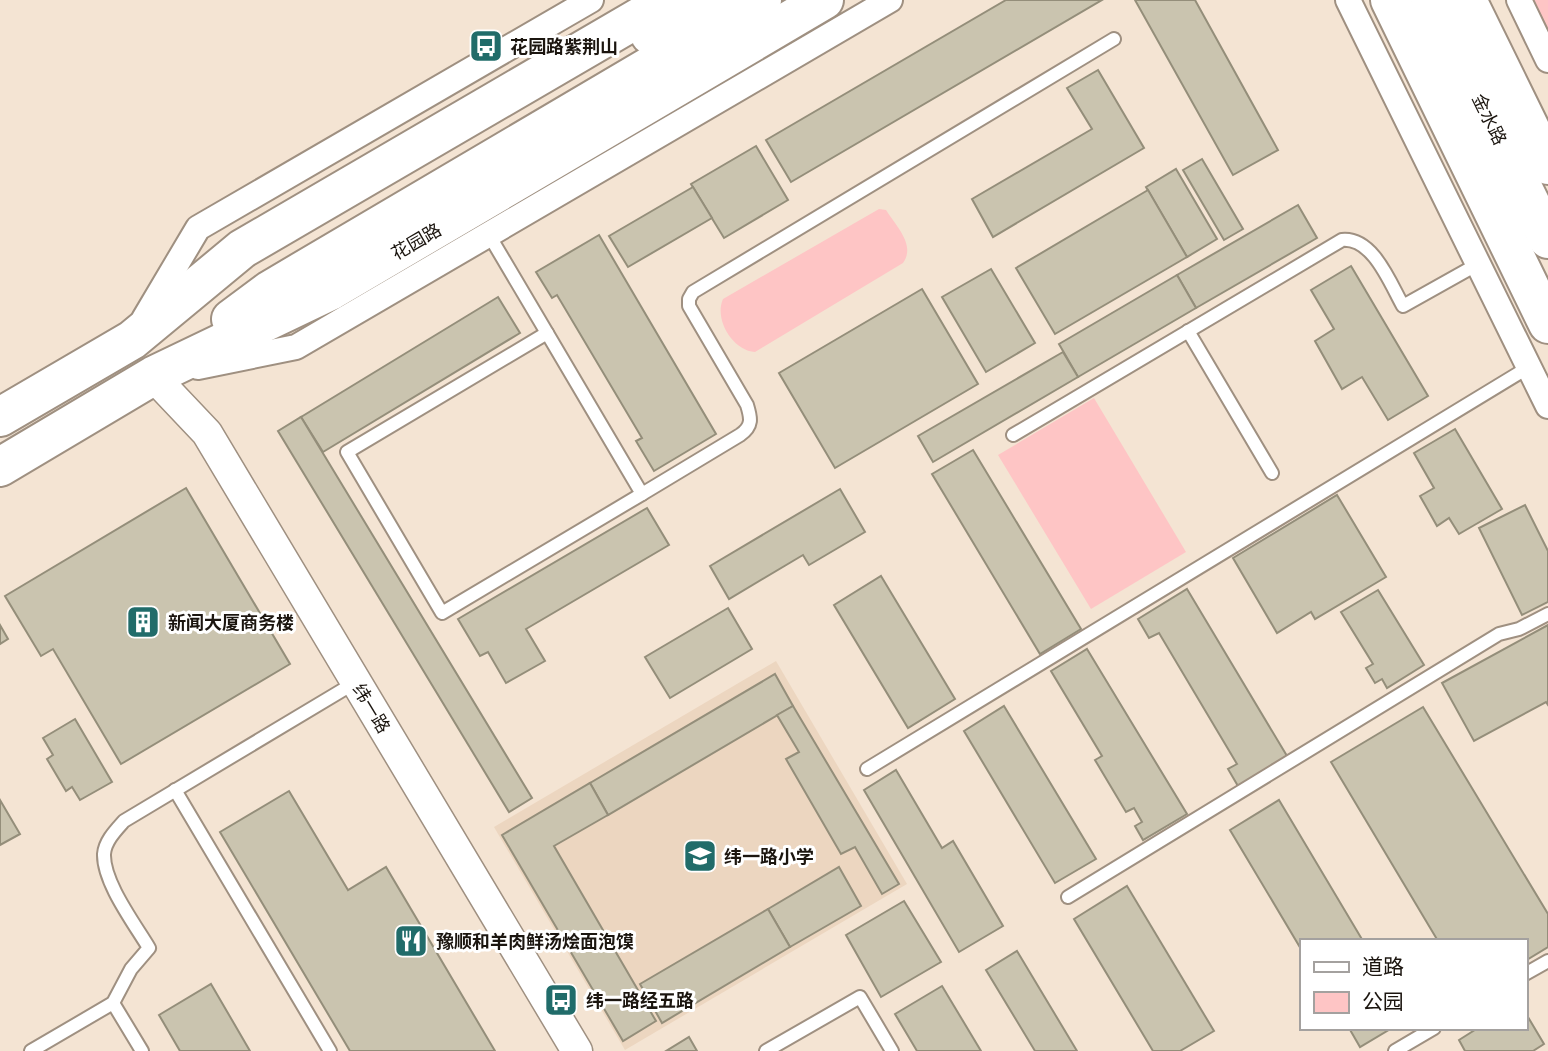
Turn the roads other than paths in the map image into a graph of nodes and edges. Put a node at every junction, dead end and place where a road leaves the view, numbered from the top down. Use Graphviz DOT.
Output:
graph roads {
  1 [pos="591,0"];
  2 [pos="669,0"];
  3 [pos="708,0"];
  4 [pos="762,0"];
  5 [pos="824,0"];
  6 [pos="890,0"];
  7 [pos="1348,0"];
  8 [pos="1390,0"];
  9 [pos="1430,0"];
  10 [pos="1467,0"];
  11 [pos="1484,0"];
  12 [pos="1519,0"];
  13 [pos="1114,39"];
  14 [pos="1548,60"];
  15 [pos="1548,130"];
  16 [pos="1548,164"];
  17 [pos="489,235"];
  18 [pos="1548,239"];
  19 [pos="1478,264"];
  20 [pos="1548,324"];
  21 [pos="1188,331"];
  22 [pos="547,333"];
  23 [pos="132,340"];
  24 [pos="1529,367"];
  25 [pos="152,376"];
  26 [pos="1548,406"];
  27 [pos="0,417"];
  28 [pos="1013,435"];
  29 [pos="0,467"];
  30 [pos="1272,473"];
  31 [pos="642,494"];
  32 [pos="1548,614"];
  33 [pos="356,682"];
  34 [pos="867,769"];
  35 [pos="175,790"];
  36 [pos="1068,897"];
  37 [pos="1548,961"];
  38 [pos="1527,973"];
  39 [pos="113,1003"];
  40 [pos="1431,1030"];
  41 [pos="31,1051"];
  42 [pos="142,1051"];
  43 [pos="330,1051"];
  44 [pos="577,1051"];
  45 [pos="766,1051"];
  46 [pos="892,1051"];
  47 [pos="1395,1051"];
  1 -- 23 [label="street"];
  2 -- 23 [label="main road"];
  3 -- 23 [label="main road"];
  4 -- 25 [label="main road"];
  5 -- 25 [label="main road, 花园路"];
  6 -- 17 [label="street"];
  7 -- 19 [label="street"];
  8 -- 20 [label="main road"];
  9 -- 18 [label="main road, 金水路"];
  10 -- 16 [label="main road, 金水路"];
  11 -- 15 [label="main road"];
  12 -- 14 [label="street"];
  13 -- 31 [label="lane"];
  17 -- 22 [label="lane"];
  17 -- 25 [label="street"];
  19 -- 21 [label="lane"];
  19 -- 24 [label="street"];
  21 -- 28 [label="lane"];
  21 -- 30 [label="lane"];
  22 -- 31 [label="lane"];
  22 -- 31 [label="lane"];
  23 -- 27 [label="main road"];
  24 -- 26 [label="street"];
  24 -- 34 [label="lane"];
  25 -- 29 [label="main road, 花园路"];
  25 -- 33 [label="street, 纬一路"];
  32 -- 36 [label="lane"];
  33 -- 35 [label="lane"];
  33 -- 44 [label="street, 纬一路"];
  35 -- 39 [label="lane"];
  35 -- 43 [label="lane"];
  37 -- 38 [label="lane"];
  39 -- 41 [label="lane"];
  39 -- 42 [label="lane"];
  40 -- 47 [label="lane"];
  45 -- 46 [label="lane"];
}
